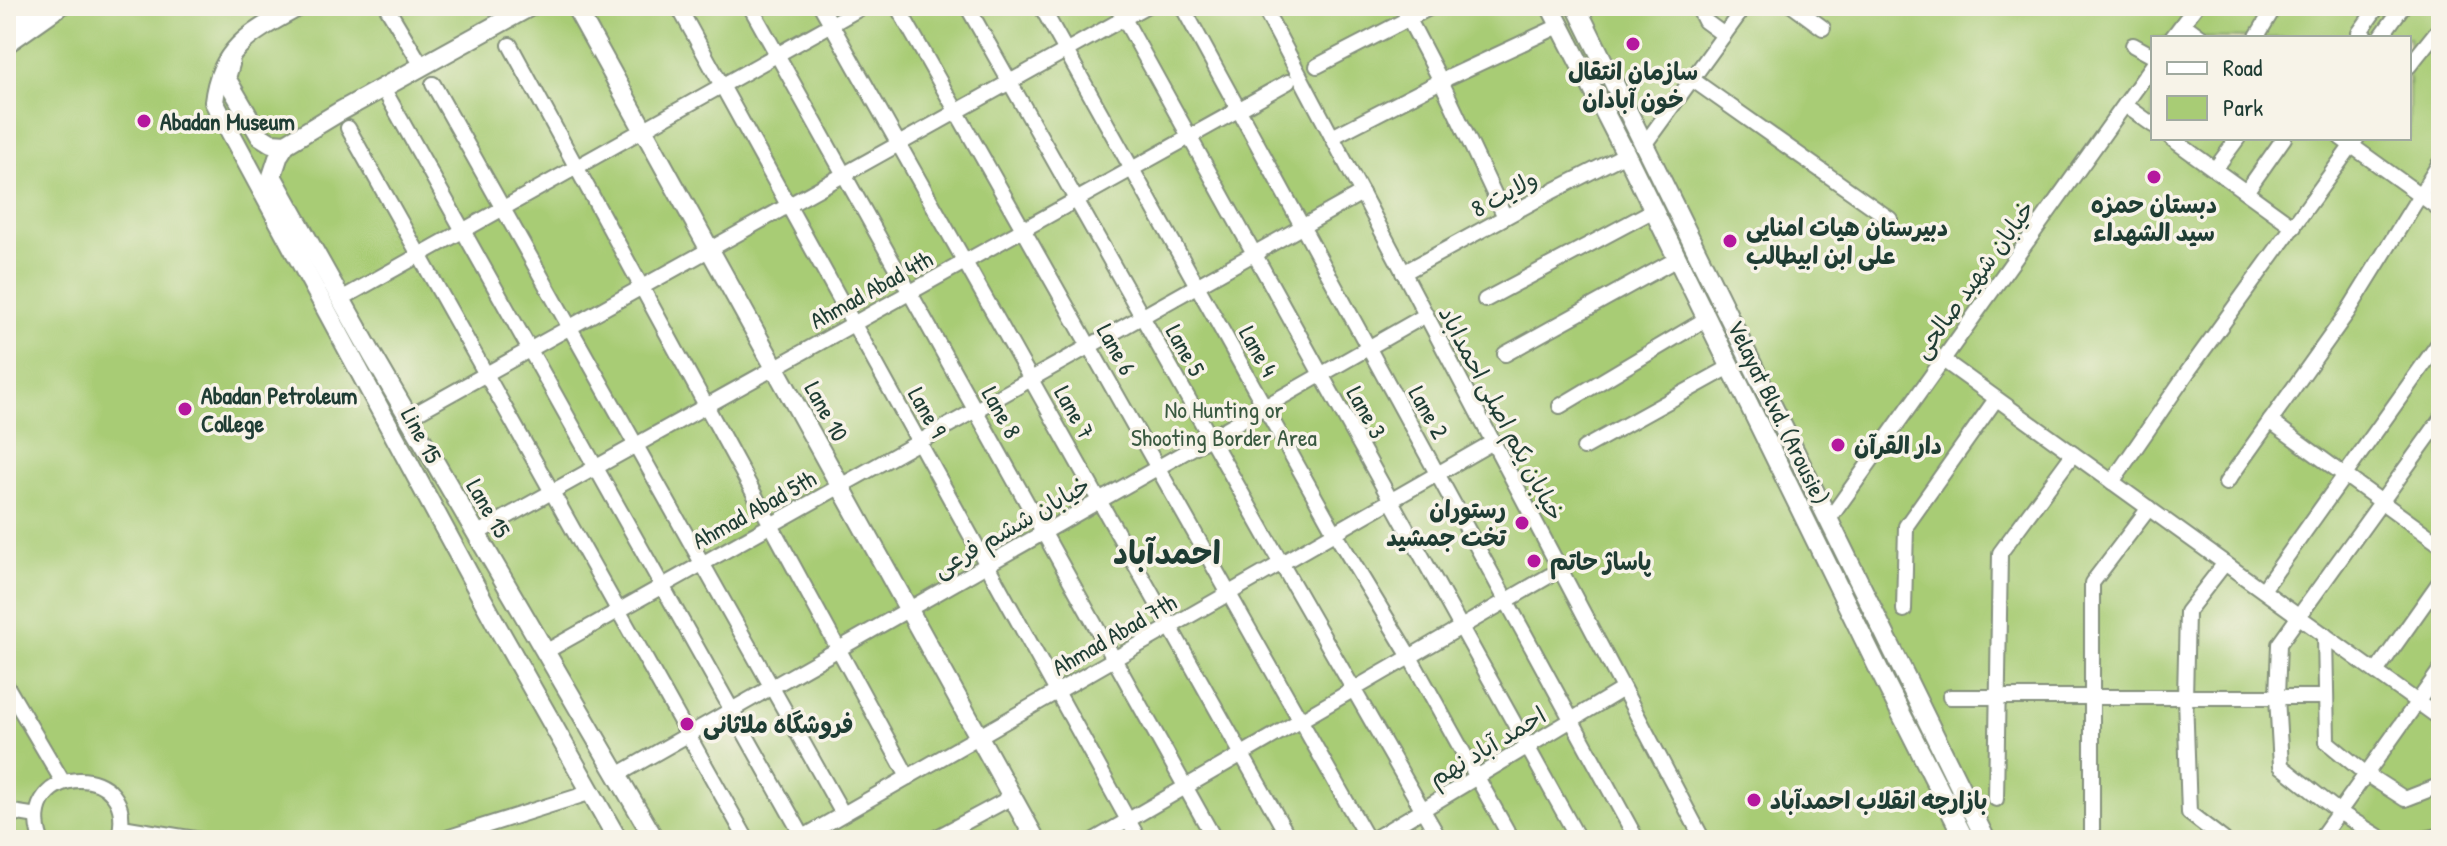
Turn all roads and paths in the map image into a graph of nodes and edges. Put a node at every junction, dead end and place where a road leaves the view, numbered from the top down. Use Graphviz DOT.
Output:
graph roads {
  1 [pos="38,6"];
  2 [pos="60,6"];
  3 [pos="300,6"];
  4 [pos="386,6"];
  5 [pos="531,6"];
  6 [pos="575,6"];
  7 [pos="678,6"];
  8 [pos="750,6"];
  9 [pos="821,6"];
  10 [pos="864,6"];
  11 [pos="897,6"];
  12 [pos="967,6"];
  13 [pos="1041,6"];
  14 [pos="1146,6"];
  15 [pos="1182,6"];
  16 [pos="1263,6"];
  17 [pos="1433,6"];
  18 [pos="1550,6"];
  19 [pos="1576,6"];
  20 [pos="1745,6"];
  21 [pos="1793,6"];
  22 [pos="2196,6"];
  23 [pos="2275,6"];
  24 [pos="2378,6"];
  25 [pos="2403,6"];
  26 [pos="1120,12"];
  27 [pos="1406,12"];
  28 [pos="1701,13"];
  29 [pos="6,24"];
  30 [pos="832,24"];
  31 [pos="2183,24"];
  32 [pos="1559,26"];
  33 [pos="2441,26"];
  34 [pos="1823,28"];
  35 [pos="1724,35"];
  36 [pos="2363,35"];
  37 [pos="2174,36"];
  38 [pos="2199,36"];
  39 [pos="2257,36"];
  40 [pos="2381,36"];
  41 [pos="6,44"];
  42 [pos="510,45"];
  43 [pos="2133,45"];
  44 [pos="235,50"];
  45 [pos="1066,51"];
  46 [pos="777,54"];
  47 [pos="2151,55"];
  48 [pos="2411,64"];
  49 [pos="422,66"];
  50 [pos="1317,66"];
  51 [pos="2151,68"];
  52 [pos="1693,80"];
  53 [pos="1441,81"];
  54 [pos="1010,82"];
  55 [pos="1288,82"];
  56 [pos="433,84"];
  57 [pos="722,85"];
  58 [pos="383,88"];
  59 [pos="2125,105"];
  60 [pos="1239,110"];
  61 [pos="957,111"];
  62 [pos="2151,124"];
  63 [pos="348,128"];
  64 [pos="643,129"];
  65 [pos="1189,137"];
  66 [pos="1332,137"];
  67 [pos="2237,140"];
  68 [pos="2283,140"];
  69 [pos="2180,141"];
  70 [pos="2350,141"];
  71 [pos="899,144"];
  72 [pos="1644,145"];
  73 [pos="283,150"];
  74 [pos="1626,154"];
  75 [pos="2441,161"];
  76 [pos="576,167"];
  77 [pos="1132,169"];
  78 [pos="2215,169"];
  79 [pos="844,174"];
  80 [pos="2246,192"];
  81 [pos="1362,193"];
  82 [pos="2419,194"];
  83 [pos="1076,200"];
  84 [pos="788,205"];
  85 [pos="503,208"];
  86 [pos="2441,210"];
  87 [pos="1652,211"];
  88 [pos="1505,217"];
  89 [pos="1890,219"];
  90 [pos="1303,227"];
  91 [pos="2294,227"];
  92 [pos="1024,229"];
  93 [pos="463,230"];
  94 [pos="710,249"];
  95 [pos="419,254"];
  96 [pos="1254,254"];
  97 [pos="1677,259"];
  98 [pos="965,262"];
  99 [pos="1403,273"];
  100 [pos="1197,286"];
  101 [pos="642,287"];
  102 [pos="910,292"];
  103 [pos="341,299"];
  104 [pos="1485,300"];
  105 [pos="1426,315"];
  106 [pos="1142,317"];
  107 [pos="1706,319"];
  108 [pos="854,324"];
  109 [pos="570,327"];
  110 [pos="1737,331"];
  111 [pos="1717,340"];
  112 [pos="2441,340"];
  113 [pos="1089,346"];
  114 [pos="1369,348"];
  115 [pos="530,349"];
  116 [pos="1505,354"];
  117 [pos="1943,360"];
  118 [pos="775,367"];
  119 [pos="1755,369"];
  120 [pos="1732,372"];
  121 [pos="486,374"];
  122 [pos="1321,375"];
  123 [pos="1031,379"];
  124 [pos="1996,399"];
  125 [pos="706,406"];
  126 [pos="1560,406"];
  127 [pos="1265,407"];
  128 [pos="975,410"];
  129 [pos="409,417"];
  130 [pos="2441,419"];
  131 [pos="2270,421"];
  132 [pos="1210,438"];
  133 [pos="919,442"];
  134 [pos="1493,442"];
  135 [pos="636,445"];
  136 [pos="1584,448"];
  137 [pos="2073,454"];
  138 [pos="596,467"];
  139 [pos="1158,468"];
  140 [pos="1437,474"];
  141 [pos="2345,475"];
  142 [pos="2112,482"];
  143 [pos="2226,483"];
  144 [pos="840,486"];
  145 [pos="552,491"];
  146 [pos="1391,500"];
  147 [pos="1099,501"];
  148 [pos="2382,502"];
  149 [pos="2149,508"];
  150 [pos="1830,518"];
  151 [pos="771,525"];
  152 [pos="1044,533"];
  153 [pos="1335,533"];
  154 [pos="476,534"];
  155 [pos="2441,545"];
  156 [pos="702,563"];
  157 [pos="1281,563"];
  158 [pos="2225,563"];
  159 [pos="987,565"];
  160 [pos="1549,576"];
  161 [pos="2441,580"];
  162 [pos="663,586"];
  163 [pos="2263,590"];
  164 [pos="1229,593"];
  165 [pos="1507,601"];
  166 [pos="909,609"];
  167 [pos="521,610"];
  168 [pos="619,610"];
  169 [pos="1904,610"];
  170 [pos="2300,617"];
  171 [pos="1170,627"];
  172 [pos="1461,627"];
  173 [pos="498,628"];
  174 [pos="2325,635"];
  175 [pos="839,649"];
  176 [pos="545,652"];
  177 [pos="1410,657"];
  178 [pos="1114,659"];
  179 [pos="2441,669"];
  180 [pos="2376,672"];
  181 [pos="6,685"];
  182 [pos="772,687"];
  183 [pos="1354,689"];
  184 [pos="1623,689"];
  185 [pos="1057,691"];
  186 [pos="1950,697"];
  187 [pos="1998,697"];
  188 [pos="2091,697"];
  189 [pos="2185,697"];
  190 [pos="2277,697"];
  191 [pos="2326,697"];
  192 [pos="2417,702"];
  193 [pos="732,710"];
  194 [pos="2441,719"];
  195 [pos="1301,720"];
  196 [pos="1572,721"];
  197 [pos="688,734"];
  198 [pos="979,736"];
  199 [pos="1528,748"];
  200 [pos="1242,754"];
  201 [pos="619,774"];
  202 [pos="2366,774"];
  203 [pos="908,777"];
  204 [pos="1478,777"];
  205 [pos="63,782"];
  206 [pos="2441,785"];
  207 [pos="1185,787"];
  208 [pos="592,792"];
  209 [pos="1012,797"];
  210 [pos="1996,799"];
  211 [pos="1423,810"];
  212 [pos="6,811"];
  213 [pos="2339,812"];
  214 [pos="843,814"];
  215 [pos="1964,815"];
  216 [pos="37,816"];
  217 [pos="1128,820"];
  218 [pos="120,834"];
  219 [pos="2441,835"];
  220 [pos="800,838"];
  221 [pos="41,840"];
  222 [pos="201,840"];
  223 [pos="440,840"];
  224 [pos="618,840"];
  225 [pos="655,840"];
  226 [pos="747,840"];
  227 [pos="932,840"];
  228 [pos="1036,840"];
  229 [pos="1094,840"];
  230 [pos="1139,840"];
  231 [pos="1215,840"];
  232 [pos="1290,840"];
  233 [pos="1370,840"];
  234 [pos="1440,840"];
  235 [pos="1512,840"];
  236 [pos="1579,840"];
  237 [pos="1637,840"];
  238 [pos="1703,840"];
  239 [pos="1965,840"];
  240 [pos="1986,840"];
  241 [pos="2092,840"];
  242 [pos="2224,840"];
  243 [pos="2319,840"];
  244 [pos="2384,840"];
  245 [pos="2423,840"];
  1 -- 29 [label="main road"];
  2 -- 41 [label="main road"];
  3 -- 44 [label="main road"];
  4 -- 49 [label="street"];
  5 -- 49 [label="main road"];
  6 -- 64 [label="main road, Lane 10"];
  7 -- 57 [label="street, Lane 9"];
  8 -- 46 [label="street, Lane 8"];
  9 -- 30 [label="street, Lane 7"];
  10 -- 30 [label="street"];
  11 -- 61 [label="street, Lane 6"];
  12 -- 54 [label="street, Lane 5"];
  13 -- 45 [label="street, Lane 4"];
  14 -- 26 [label="street"];
  15 -- 60 [label="street, Lane 2"];
  16 -- 66 [label="street, خیابان یکم اصلی احمداباد"];
  17 -- 27 [label="street"];
  18 -- 32 [label="main road, Velayat Blvd. (Arousie)"];
  19 -- 72 [label="main road, Velayat Blvd. (Arousie)"];
  20 -- 35 [label="street"];
  21 -- 34 [label="street"];
  22 -- 31 [label="street"];
  23 -- 39 [label="street"];
  24 -- 36 [label="street"];
  25 -- 40 [label="street"];
  26 -- 45 [label="street"];
  26 -- 65 [label="street, Lane 3"];
  27 -- 50 [label="street"];
  27 -- 53 [label="street"];
  28 -- 35 [label="street"];
  30 -- 46 [label="street"];
  30 -- 71 [label="street, Lane 7"];
  31 -- 37 [label="street"];
  31 -- 38 [label="street"];
  32 -- 53 [label="street"];
  32 -- 74 [label="main road, Velayat Blvd. (Arousie)"];
  33 -- 48 [label="street"];
  35 -- 52 [label="street"];
  42 -- 76 [label="street"];
  43 -- 47 [label="street"];
  44 -- 73 [label="main road"];
  44 -- 173 [label="main road, Line 15"];
  45 -- 54 [label="street"];
  45 -- 77 [label="street, Lane 4"];
  46 -- 57 [label="street"];
  46 -- 79 [label="street, Lane 8"];
  49 -- 58 [label="main road"];
  51 -- 59 [label="street, خیابان شهید صالحی"];
  52 -- 72 [label="street"];
  52 -- 89 [label="street"];
  53 -- 66 [label="street"];
  53 -- 88 [label="street"];
  54 -- 61 [label="street"];
  54 -- 83 [label="street, Lane 5"];
  55 -- 60 [label="street, Ahmad Abad 4th"];
  56 -- 85 [label="street"];
  57 -- 64 [label="street"];
  57 -- 84 [label="street, Lane 9"];
  58 -- 73 [label="main road"];
  58 -- 93 [label="street"];
  59 -- 62 [label="street"];
  59 -- 117 [label="street, خیابان شهید صالحی"];
  60 -- 65 [label="street, Ahmad Abad 4th"];
  60 -- 90 [label="street, Lane 2"];
  61 -- 71 [label="street"];
  61 -- 92 [label="street, Lane 6"];
  63 -- 95 [label="street"];
  64 -- 76 [label="street"];
  64 -- 94 [label="main road, Lane 10"];
  65 -- 77 [label="street, Ahmad Abad 4th"];
  65 -- 96 [label="street, Lane 3"];
  66 -- 81 [label="street, خیابان یکم اصلی احمداباد"];
  67 -- 78 [label="street"];
  68 -- 80 [label="street"];
  69 -- 78 [label="street"];
  70 -- 82 [label="street"];
  70 -- 91 [label="street"];
  71 -- 79 [label="street"];
  71 -- 98 [label="street, Lane 7"];
  72 -- 110 [label="main road, Velayat Blvd. (Arousie)"];
  73 -- 103 [label="main road, Lane 15"];
  74 -- 87 [label="main road, Velayat Blvd. (Arousie)"];
  74 -- 88 [label="street, ولایت 8"];
  75 -- 82 [label="street"];
  76 -- 85 [label="street"];
  76 -- 101 [label="street"];
  77 -- 83 [label="street, Ahmad Abad 4th"];
  77 -- 100 [label="street, Lane 4"];
  78 -- 80 [label="street"];
  79 -- 84 [label="street"];
  79 -- 102 [label="street, Lane 8"];
  80 -- 91 [label="street"];
  81 -- 90 [label="street, Ahmad Abad 5th"];
  81 -- 99 [label="street, خیابان یکم اصلی احمداباد"];
  82 -- 86 [label="street"];
  82 -- 131 [label="street"];
  83 -- 92 [label="street, Ahmad Abad 4th"];
  83 -- 106 [label="street, Lane 5"];
  84 -- 94 [label="street"];
  84 -- 108 [label="street, Lane 9"];
  85 -- 93 [label="street"];
  85 -- 109 [label="street"];
  87 -- 97 [label="main road, Velayat Blvd. (Arousie)"];
  87 -- 104 [label="street"];
  88 -- 99 [label="street, ولایت 8"];
  90 -- 96 [label="street, Ahmad Abad 5th"];
  90 -- 114 [label="street, Lane 2"];
  91 -- 142 [label="street"];
  92 -- 98 [label="street, Ahmad Abad 4th"];
  92 -- 113 [label="street, Lane 6"];
  93 -- 95 [label="street"];
  93 -- 115 [label="street"];
  94 -- 101 [label="street"];
  94 -- 118 [label="main road, Lane 10"];
  95 -- 103 [label="street"];
  95 -- 121 [label="street"];
  96 -- 100 [label="street, Ahmad Abad 5th"];
  96 -- 122 [label="street, Lane 3"];
  97 -- 107 [label="main road, Velayat Blvd. (Arousie)"];
  97 -- 116 [label="street"];
  98 -- 102 [label="street, Ahmad Abad 4th"];
  98 -- 123 [label="street, Lane 7"];
  99 -- 105 [label="street, خیابان یکم اصلی احمداباد"];
  100 -- 106 [label="street, Ahmad Abad 5th"];
  100 -- 127 [label="street, Lane 4"];
  101 -- 109 [label="street"];
  101 -- 125 [label="street"];
  102 -- 108 [label="street, Ahmad Abad 4th"];
  102 -- 128 [label="street, Lane 8"];
  103 -- 129 [label="main road, Lane 15"];
  105 -- 114 [label="street, خیابان ششم فرعی"];
  105 -- 134 [label="street, خیابان یکم اصلی احمداباد"];
  106 -- 113 [label="street, Ahmad Abad 5th"];
  106 -- 132 [label="street, Lane 5"];
  107 -- 111 [label="main road, Velayat Blvd. (Arousie)"];
  107 -- 126 [label="street"];
  108 -- 118 [label="street, Ahmad Abad 4th"];
  108 -- 133 [label="street, Lane 9"];
  109 -- 115 [label="street"];
  109 -- 135 [label="street"];
  110 -- 111 [label="main road"];
  110 -- 119 [label="main road, Velayat Blvd. (Arousie)"];
  111 -- 120 [label="main road, Velayat Blvd. (Arousie)"];
  112 -- 141 [label="street"];
  113 -- 123 [label="street, Ahmad Abad 5th"];
  113 -- 139 [label="street, Lane 6"];
  114 -- 122 [label="street, خیابان ششم فرعی"];
  114 -- 140 [label="street, Lane 2"];
  115 -- 121 [label="street"];
  115 -- 138 [label="street"];
  117 -- 124 [label="street"];
  117 -- 150 [label="street, خیابان شهید صالحی"];
  118 -- 125 [label="street, Ahmad Abad 4th"];
  118 -- 144 [label="main road, Lane 10"];
  119 -- 120 [label="main road"];
  119 -- 150 [label="main road, Velayat Blvd. (Arousie)"];
  120 -- 136 [label="street"];
  120 -- 215 [label="main road, Velayat Blvd. (Arousie)"];
  121 -- 129 [label="street"];
  121 -- 145 [label="street"];
  122 -- 127 [label="street, خیابان ششم فرعی"];
  122 -- 146 [label="street, Lane 3"];
  123 -- 128 [label="street, Ahmad Abad 5th"];
  123 -- 147 [label="street, Lane 7"];
  124 -- 137 [label="street"];
  124 -- 169 [label="street"];
  125 -- 135 [label="street, Ahmad Abad 4th"];
  125 -- 151 [label="street"];
  127 -- 132 [label="street, خیابان ششم فرعی"];
  127 -- 153 [label="street, Lane 4"];
  128 -- 133 [label="street, Ahmad Abad 5th"];
  128 -- 152 [label="street, Lane 8"];
  129 -- 154 [label="main road, Lane 15"];
  130 -- 148 [label="street"];
  131 -- 141 [label="street"];
  131 -- 143 [label="street"];
  132 -- 139 [label="street, خیابان ششم فرعی"];
  132 -- 157 [label="street, Lane 5"];
  133 -- 144 [label="street, Ahmad Abad 5th"];
  133 -- 159 [label="street, Lane 9"];
  134 -- 140 [label="street, Ahmad Abad 7th"];
  134 -- 184 [label="street, خیابان یکم اصلی احمداباد"];
  135 -- 138 [label="street, Ahmad Abad 4th"];
  135 -- 156 [label="street"];
  137 -- 142 [label="street"];
  137 -- 187 [label="street"];
  138 -- 145 [label="street, Ahmad Abad 4th"];
  138 -- 162 [label="street"];
  139 -- 147 [label="street, خیابان ششم فرعی"];
  139 -- 164 [label="street, Lane 6"];
  140 -- 146 [label="street, Ahmad Abad 7th"];
  140 -- 165 [label="street, Lane 2"];
  141 -- 148 [label="street"];
  141 -- 163 [label="street"];
  142 -- 149 [label="street"];
  144 -- 151 [label="street, Ahmad Abad 5th"];
  144 -- 166 [label="main road, Lane 10"];
  145 -- 154 [label="street, Ahmad Abad 4th"];
  145 -- 168 [label="street"];
  146 -- 153 [label="street, Ahmad Abad 7th"];
  146 -- 172 [label="street, Lane 3"];
  147 -- 152 [label="street, خیابان ششم فرعی"];
  147 -- 171 [label="street, Lane 7"];
  148 -- 155 [label="street"];
  148 -- 170 [label="street"];
  149 -- 158 [label="street"];
  149 -- 188 [label="street"];
  150 -- 215 [label="main road, Velayat Blvd. (Arousie)"];
  151 -- 156 [label="street, Ahmad Abad 5th"];
  151 -- 175 [label="street"];
  152 -- 159 [label="street, خیابان ششم فرعی"];
  152 -- 178 [label="street, Lane 8"];
  153 -- 157 [label="street, Ahmad Abad 7th"];
  153 -- 177 [label="street, Lane 4"];
  154 -- 167 [label="main road, Lane 15"];
  156 -- 162 [label="street, Ahmad Abad 5th"];
  156 -- 182 [label="street"];
  157 -- 164 [label="street, Ahmad Abad 7th"];
  157 -- 183 [label="street, Lane 5"];
  158 -- 163 [label="street"];
  158 -- 189 [label="street"];
  159 -- 166 [label="street, خیابان ششم فرعی"];
  159 -- 185 [label="street, Lane 9"];
  160 -- 165 [label="street"];
  161 -- 180 [label="street"];
  162 -- 168 [label="street, Ahmad Abad 5th"];
  162 -- 193 [label="street"];
  163 -- 170 [label="street"];
  164 -- 171 [label="street, Ahmad Abad 7th"];
  164 -- 195 [label="street, Lane 6"];
  165 -- 172 [label="street"];
  165 -- 196 [label="street, Lane 2"];
  166 -- 175 [label="street, خیابان ششم فرعی"];
  166 -- 198 [label="main road, Lane 10"];
  167 -- 173 [label="main road"];
  167 -- 176 [label="main road, Lane 15"];
  168 -- 176 [label="street, Ahmad Abad 5th"];
  168 -- 197 [label="street"];
  170 -- 174 [label="street"];
  170 -- 190 [label="street"];
  171 -- 178 [label="street, Ahmad Abad 7th"];
  171 -- 200 [label="street, Lane 7"];
  172 -- 177 [label="street"];
  172 -- 199 [label="street, Lane 3"];
  173 -- 208 [label="main road, Line 15"];
  174 -- 180 [label="street"];
  174 -- 191 [label="street"];
  175 -- 182 [label="street, خیابان ششم فرعی"];
  175 -- 203 [label="street"];
  176 -- 201 [label="main road, Lane 15"];
  177 -- 183 [label="street"];
  177 -- 204 [label="street, Lane 4"];
  178 -- 185 [label="street, Ahmad Abad 7th"];
  178 -- 207 [label="street, Lane 8"];
  179 -- 192 [label="street"];
  180 -- 192 [label="street"];
  181 -- 205 [label="street"];
  182 -- 193 [label="street, خیابان ششم فرعی"];
  182 -- 214 [label="street"];
  183 -- 195 [label="street"];
  183 -- 211 [label="street, Lane 5"];
  184 -- 196 [label="street, احمد آباد نهم"];
  184 -- 238 [label="street, خیابان یکم اصلی احمداباد"];
  185 -- 198 [label="street, Ahmad Abad 7th"];
  185 -- 217 [label="street, Lane 9"];
  186 -- 187 [label="street"];
  187 -- 188 [label="street"];
  187 -- 210 [label="street"];
  188 -- 189 [label="street"];
  188 -- 241 [label="street"];
  189 -- 190 [label="street"];
  189 -- 242 [label="street"];
  190 -- 191 [label="street"];
  190 -- 213 [label="street"];
  191 -- 202 [label="street"];
  192 -- 194 [label="street"];
  192 -- 202 [label="street"];
  193 -- 197 [label="street, خیابان ششم فرعی"];
  193 -- 220 [label="street"];
  195 -- 200 [label="street"];
  195 -- 233 [label="street, Lane 6"];
  196 -- 199 [label="street, احمد آباد نهم"];
  196 -- 237 [label="street, Lane 2"];
  197 -- 201 [label="street, خیابان ششم فرعی"];
  197 -- 226 [label="street"];
  198 -- 203 [label="street, Ahmad Abad 7th"];
  198 -- 209 [label="main road, Lane 10"];
  199 -- 204 [label="street, احمد آباد نهم"];
  199 -- 236 [label="street, Lane 3"];
  200 -- 207 [label="street"];
  200 -- 232 [label="street, Lane 7"];
  201 -- 225 [label="main road, Lane 15"];
  202 -- 206 [label="street"];
  202 -- 213 [label="street"];
  203 -- 214 [label="street, Ahmad Abad 7th"];
  204 -- 211 [label="street, احمد آباد نهم"];
  204 -- 235 [label="street, Lane 4"];
  205 -- 216 [label="street"];
  205 -- 218 [label="street"];
  207 -- 217 [label="street"];
  207 -- 231 [label="street, Lane 8"];
  208 -- 223 [label="street"];
  208 -- 224 [label="main road, Line 15"];
  209 -- 227 [label="street"];
  209 -- 228 [label="main road, Lane 10"];
  211 -- 233 [label="street, احمد آباد نهم"];
  211 -- 234 [label="street, Lane 5"];
  212 -- 216 [label="street"];
  213 -- 243 [label="street"];
  213 -- 244 [label="street"];
  214 -- 220 [label="street, Ahmad Abad 7th"];
  215 -- 239 [label="main road, Velayat Blvd. (Arousie)"];
  215 -- 240 [label="main road, Velayat Blvd. (Arousie)"];
  216 -- 221 [label="street"];
  217 -- 229 [label="street"];
  217 -- 230 [label="street, Lane 9"];
  218 -- 222 [label="street"];
  219 -- 245 [label="street"];
}
